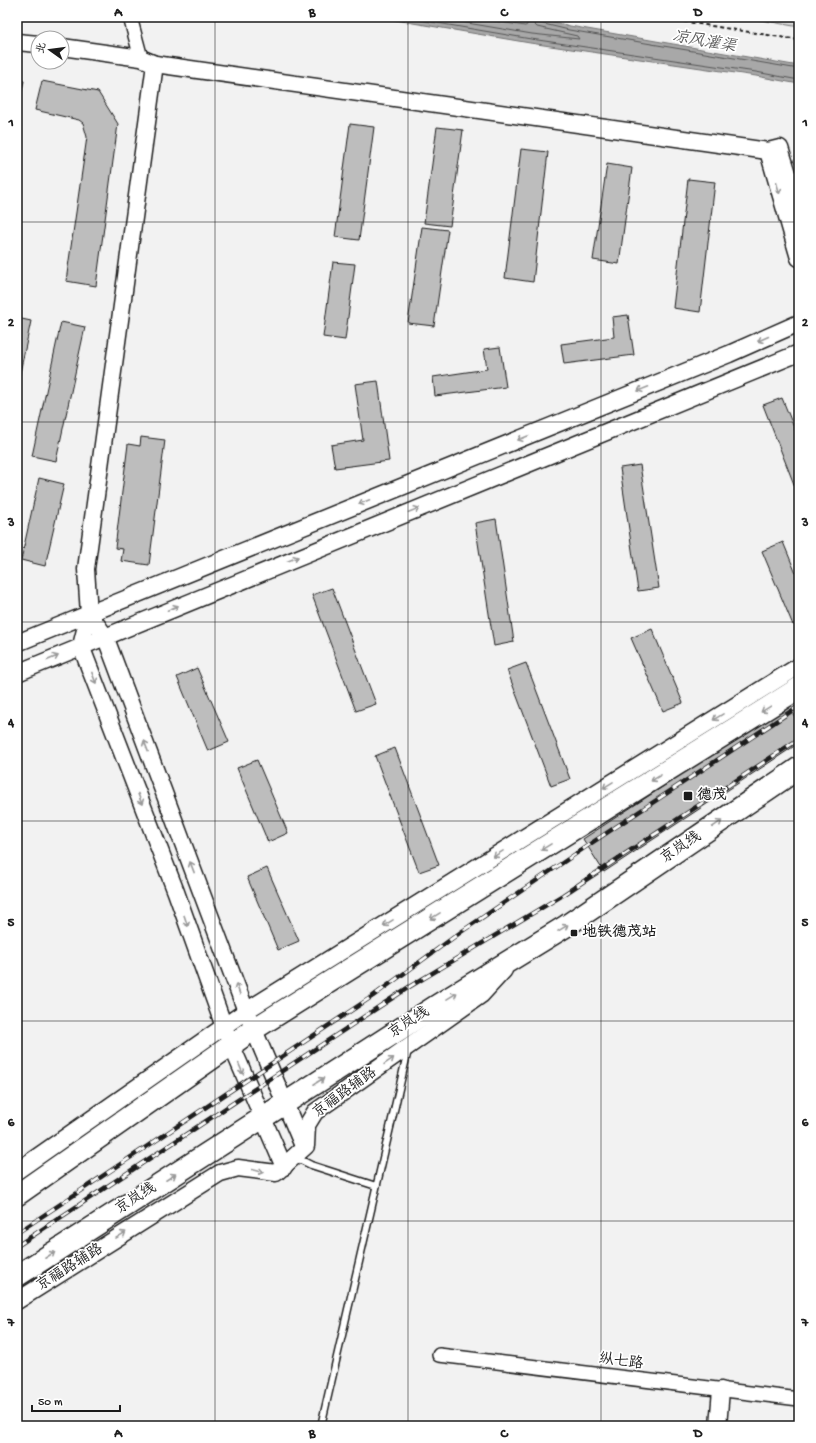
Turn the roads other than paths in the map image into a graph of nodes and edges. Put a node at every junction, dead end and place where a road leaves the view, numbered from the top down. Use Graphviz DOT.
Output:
graph roads {
  1 [pos="130,17"];
  2 [pos="17,42"];
  3 [pos="30,43"];
  4 [pos="70,48"];
  5 [pos="141,58"];
  6 [pos="156,64"];
  7 [pos="774,149"];
  8 [pos="799,209"];
  9 [pos="799,258"];
  10 [pos="799,323"];
  11 [pos="799,353"];
  12 [pos="89,614"];
  13 [pos="105,636"];
  14 [pos="17,643"];
  15 [pos="81,646"];
  16 [pos="799,666"];
  17 [pos="17,673"];
  18 [pos="799,688"];
  19 [pos="799,768"];
  20 [pos="515,957"];
  21 [pos="250,1020"];
  22 [pos="223,1026"];
  23 [pos="231,1046"];
  24 [pos="409,1047"];
  25 [pos="286,1102"];
  26 [pos="262,1118"];
  27 [pos="294,1157"];
  28 [pos="17,1171"];
  29 [pos="376,1186"];
  30 [pos="17,1195"];
  31 [pos="17,1276"];
  32 [pos="17,1301"];
  33 [pos="439,1355"];
  34 [pos="721,1390"];
  35 [pos="799,1398"];
  36 [pos="321,1426"];
  37 [pos="718,1426"];
  1 -- 5 [label="street"];
  2 -- 3 [label="street"];
  4 -- 5 [label="street"];
  5 -- 6 [label="street"];
  6 -- 7 [label="street"];
  6 -- 12 [label="street"];
  7 -- 8 [label="street"];
  7 -- 9 [label="street, one-way"];
  10 -- 12 [label="street, one-way"];
  13 -- 11 [label="street, one-way"];
  12 -- 13 [label="street"];
  12 -- 14 [label="street"];
  12 -- 15 [label="street"];
  13 -- 15 [label="street"];
  21 -- 13 [label="street, one-way"];
  17 -- 15 [label="street, one-way"];
  15 -- 22 [label="street, one-way"];
  16 -- 21 [label="street, one-way"];
  18 -- 21 [label="highway, one-way"];
  20 -- 19 [label="highway, 京岚线, one-way"];
  20 -- 24 [label="street, 京福路辅路"];
  25 -- 20 [label="highway, 京岚线, one-way"];
  21 -- 22 [label="street"];
  21 -- 23 [label="highway"];
  21 -- 25 [label="street"];
  22 -- 23 [label="street"];
  22 -- 28 [label="street"];
  23 -- 26 [label="street, one-way"];
  23 -- 30 [label="highway"];
  27 -- 24 [label="street, 京福路辅路, one-way"];
  24 -- 29 [label="lane"];
  25 -- 26 [label="highway, 京岚线"];
  25 -- 27 [label="street"];
  26 -- 27 [label="street"];
  31 -- 26 [label="highway, 京岚线, one-way"];
  27 -- 29 [label="lane"];
  32 -- 27 [label="street, 京福路辅路, one-way"];
  29 -- 36 [label="lane"];
  33 -- 34 [label="street, 纵七路"];
  34 -- 35 [label="street, 纵七路"];
  34 -- 37 [label="street"];
}
